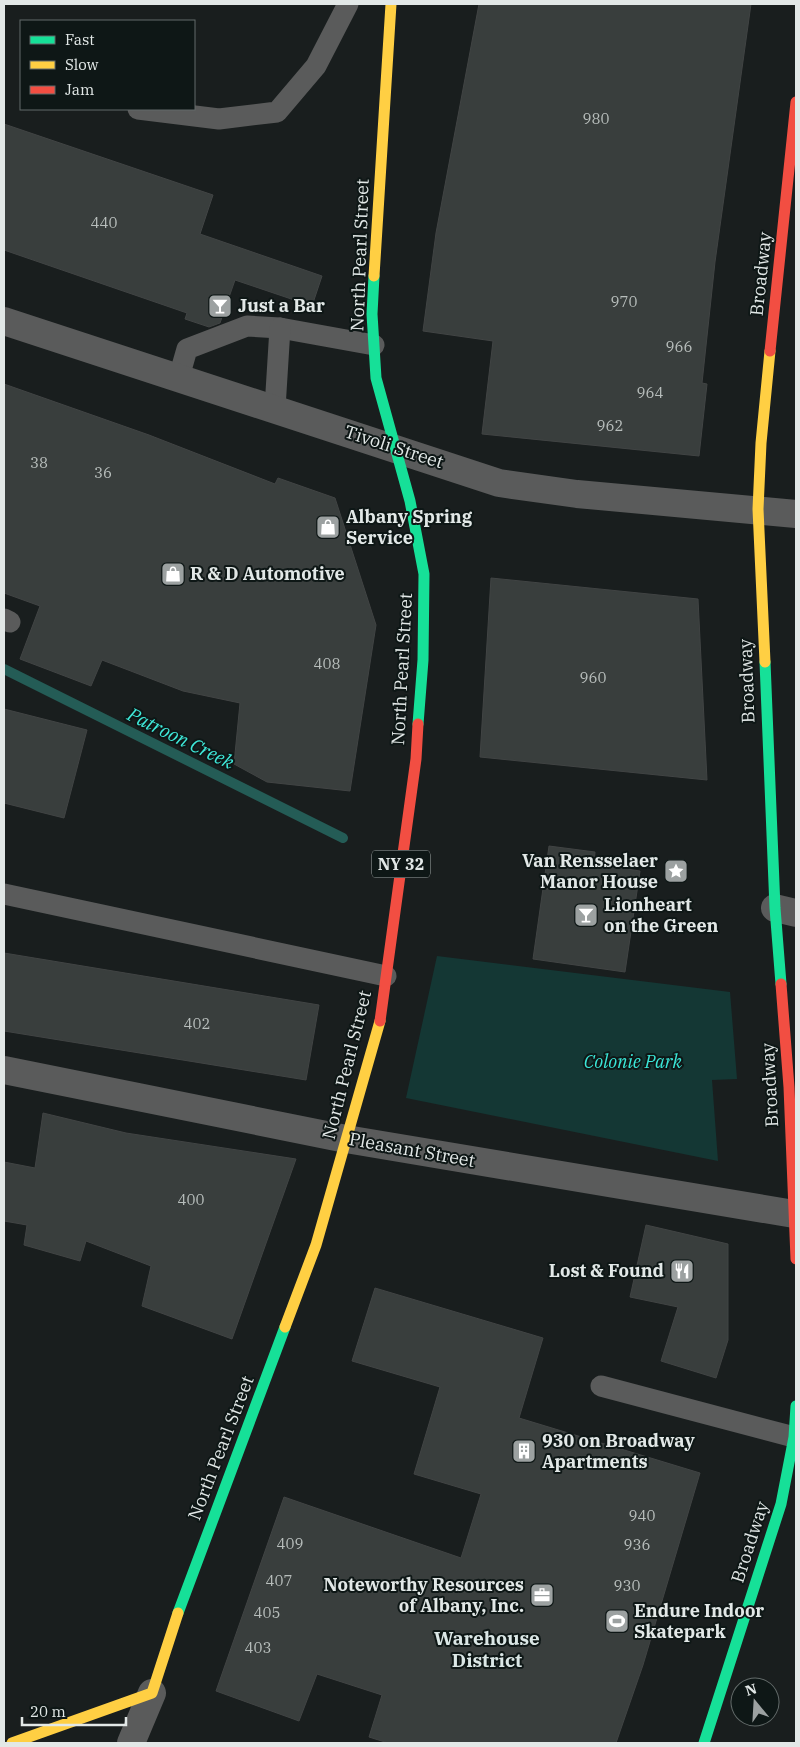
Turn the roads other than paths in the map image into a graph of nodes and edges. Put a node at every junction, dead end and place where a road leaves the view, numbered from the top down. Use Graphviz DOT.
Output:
graph roads {
  1 [pos="348,4"];
  2 [pos="392,4"];
  3 [pos="796,102"];
  4 [pos="147,110"];
  5 [pos="4,320"];
  6 [pos="280,328"];
  7 [pos="374,345"];
  8 [pos="179,377"];
  9 [pos="275,408"];
  10 [pos="394,447"];
  11 [pos="758,509"];
  12 [pos="796,514"];
  13 [pos="4,894"];
  14 [pos="785,911"];
  15 [pos="386,976"];
  16 [pos="4,1070"];
  17 [pos="792,1088"];
  18 [pos="346,1139"];
  19 [pos="794,1214"];
  20 [pos="796,1259"];
  21 [pos="601,1386"];
  22 [pos="796,1406"];
  23 [pos="794,1437"];
  24 [pos="152,1693"];
  25 [pos="12,1743"];
  26 [pos="131,1743"];
  27 [pos="704,1743"];
  1 -- 4 [label="lane"];
  2 -- 7 [label="main road, North Pearl Street / NY 32"];
  3 -- 11 [label="main road, Broadway"];
  5 -- 8 [label="street, Tivoli Street"];
  6 -- 7 [label="lane"];
  6 -- 8 [label="lane"];
  6 -- 9 [label="lane"];
  7 -- 10 [label="main road, North Pearl Street / NY 32"];
  8 -- 9 [label="street, Tivoli Street"];
  9 -- 10 [label="street, Tivoli Street"];
  10 -- 11 [label="street, Tivoli Street"];
  10 -- 15 [label="main road, North Pearl Street / NY 32"];
  11 -- 12 [label="street, Tivoli Street"];
  11 -- 14 [label="main road, Broadway"];
  13 -- 15 [label="lane"];
  14 -- 17 [label="main road, Broadway"];
  15 -- 18 [label="main road, North Pearl Street / NY 32"];
  16 -- 18 [label="street, Pleasant Street"];
  17 -- 19 [label="main road, Broadway"];
  18 -- 19 [label="street, Pleasant Street"];
  18 -- 24 [label="main road, North Pearl Street / NY 32"];
  19 -- 20 [label="main road, Broadway"];
  21 -- 23 [label="lane"];
  22 -- 23 [label="main road, Broadway"];
  23 -- 27 [label="main road, Broadway"];
  24 -- 25 [label="main road"];
  24 -- 26 [label="street"];
}
